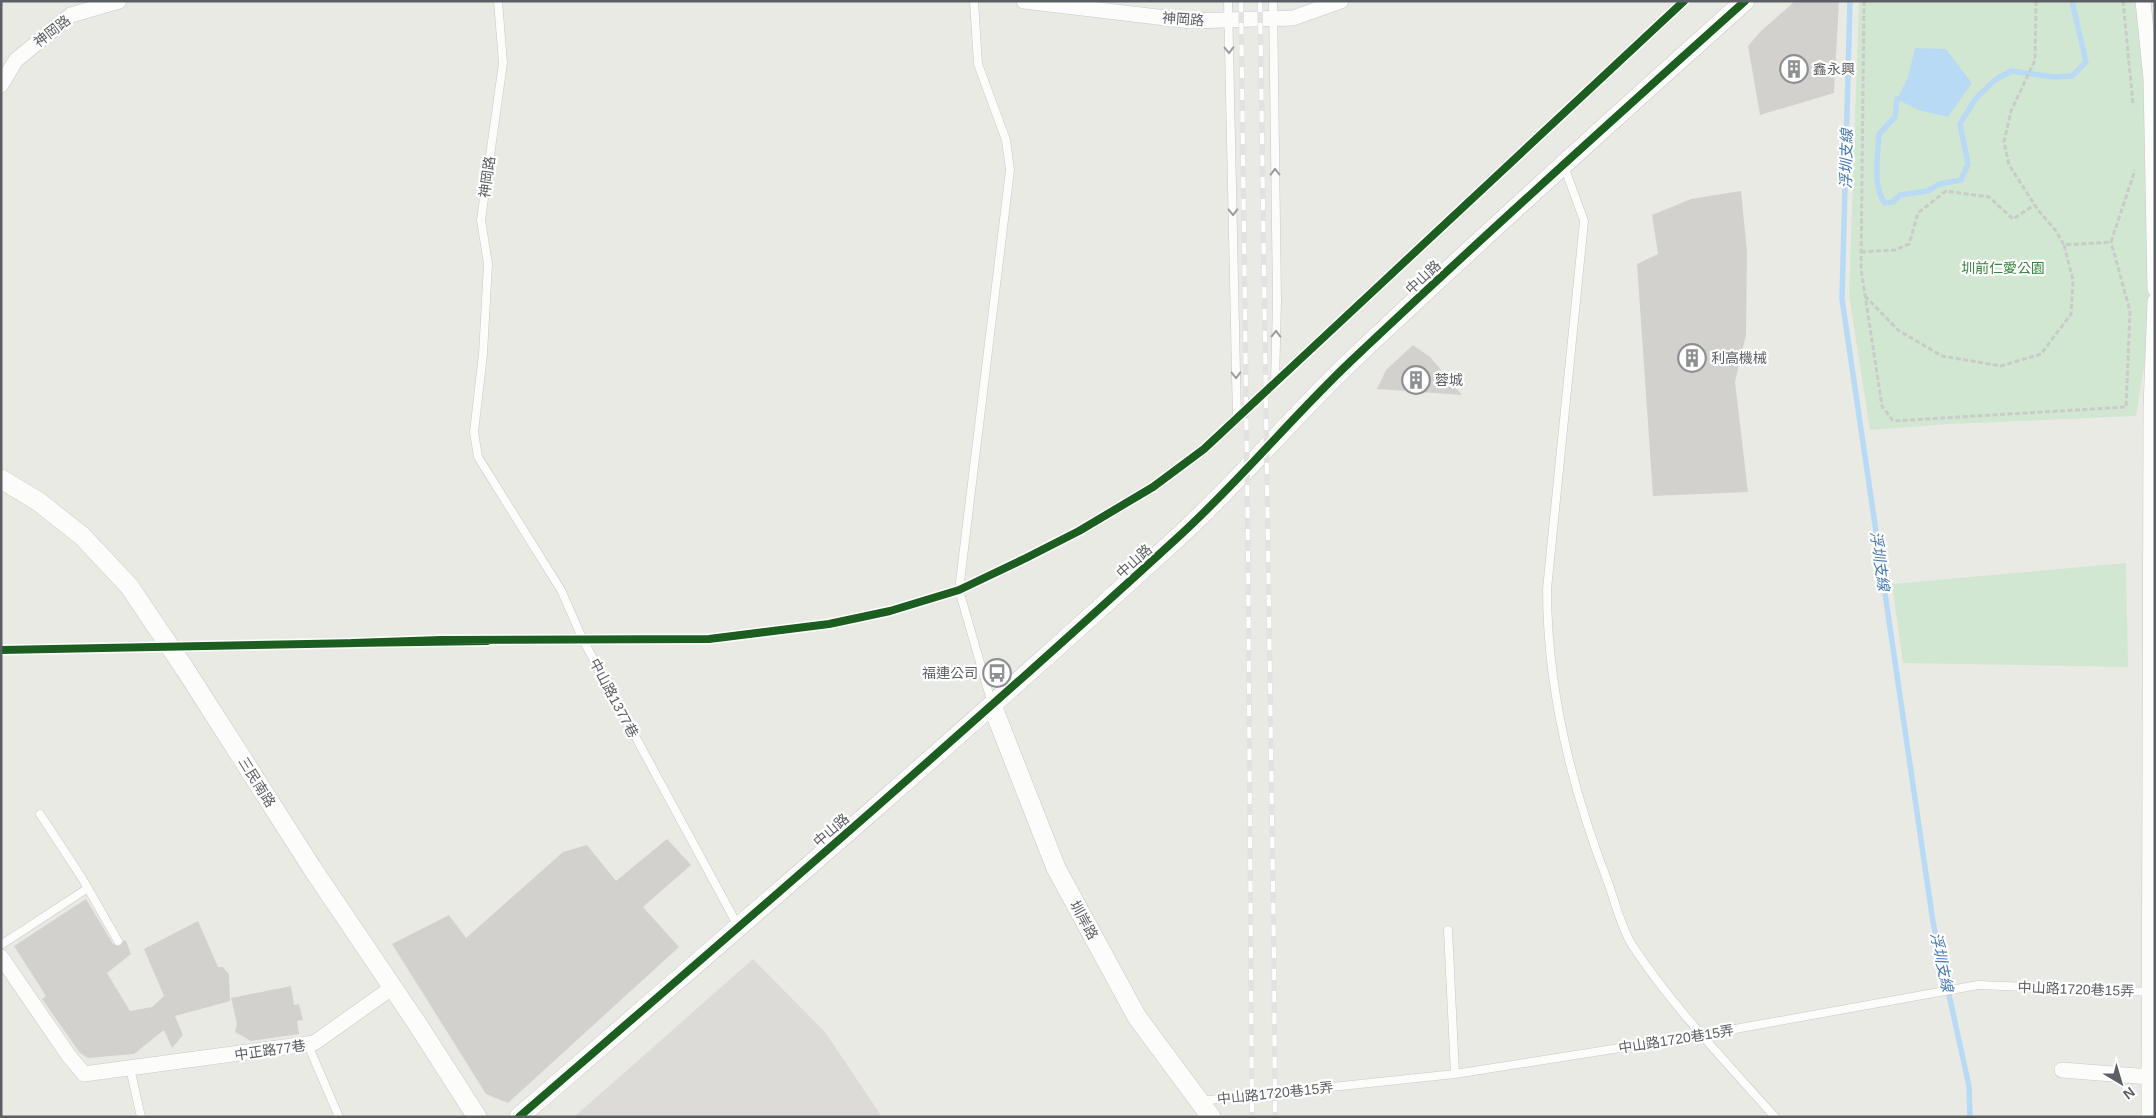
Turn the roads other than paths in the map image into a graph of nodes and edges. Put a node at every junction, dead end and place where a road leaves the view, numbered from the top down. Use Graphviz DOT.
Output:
graph roads {
  1 [pos="119,1"];
  2 [pos="498,1"];
  3 [pos="974,1"];
  4 [pos="1024,1"];
  5 [pos="1228,1"];
  6 [pos="1273,1"];
  7 [pos="1340,1"];
  8 [pos="1744,1"];
  9 [pos="2144,1"];
  10 [pos="1274,19"];
  11 [pos="1229,20"];
  12 [pos="1,85"];
  13 [pos="1563,164"];
  14 [pos="2155,289"];
  15 [pos="2155,301"];
  16 [pos="482,354"];
  17 [pos="1275,383"];
  18 [pos="1237,420"];
  19 [pos="1,479"];
  20 [pos="992,705"];
  21 [pos="40,814"];
  22 [pos="88,888"];
  23 [pos="739,928"];
  24 [pos="1448,930"];
  25 [pos="118,941"];
  26 [pos="1,945"];
  27 [pos="1,956"];
  28 [pos="392,987"];
  29 [pos="2151,992"];
  30 [pos="1702,1035"];
  31 [pos="308,1045"];
  32 [pos="130,1068"];
  33 [pos="2062,1070"];
  34 [pos="1455,1074"];
  35 [pos="2150,1077"];
  36 [pos="1200,1101"];
  37 [pos="141,1117"];
  38 [pos="339,1117"];
  39 [pos="478,1117"];
  40 [pos="519,1117"];
  41 [pos="1211,1117"];
  42 [pos="1775,1117"];
  43 [pos="2150,1117"];
  1 -- 12 [label="street, 神岡路"];
  2 -- 16 [label="lane, 神岡路"];
  3 -- 20 [label="lane"];
  4 -- 11 [label="street, 神岡路"];
  5 -- 11 [label="lane"];
  6 -- 10 [label="lane"];
  7 -- 10 [label="street, 神岡路"];
  8 -- 13 [label="street, 中山路"];
  9 -- 14 [label="street"];
  10 -- 11 [label="street, 神岡路"];
  17 -- 10 [label="lane, one-way"];
  11 -- 18 [label="lane, one-way"];
  13 -- 20 [label="street, 中山路"];
  13 -- 30 [label="lane"];
  15 -- 29 [label="street"];
  16 -- 23 [label="lane, 中山路1377巷"];
  19 -- 28 [label="street, 三民南路"];
  20 -- 23 [label="street, 中山路"];
  20 -- 36 [label="street, 圳岸路"];
  21 -- 22 [label="lane"];
  22 -- 25 [label="lane"];
  22 -- 26 [label="lane"];
  23 -- 40 [label="street, 中山路"];
  24 -- 34 [label="lane"];
  27 -- 32 [label="street, 中正路77巷"];
  28 -- 31 [label="street, 中正路77巷"];
  28 -- 39 [label="street, 三民南路"];
  29 -- 30 [label="lane, 中山路1720巷15弄"];
  29 -- 35 [label="street"];
  30 -- 34 [label="lane, 中山路1720巷15弄"];
  30 -- 42 [label="lane"];
  31 -- 32 [label="street, 中正路77巷"];
  31 -- 38 [label="lane"];
  32 -- 37 [label="lane"];
  33 -- 35 [label="street"];
  34 -- 36 [label="lane, 中山路1720巷15弄"];
  35 -- 43 [label="street"];
  36 -- 41 [label="street, 圳岸路"];
}
